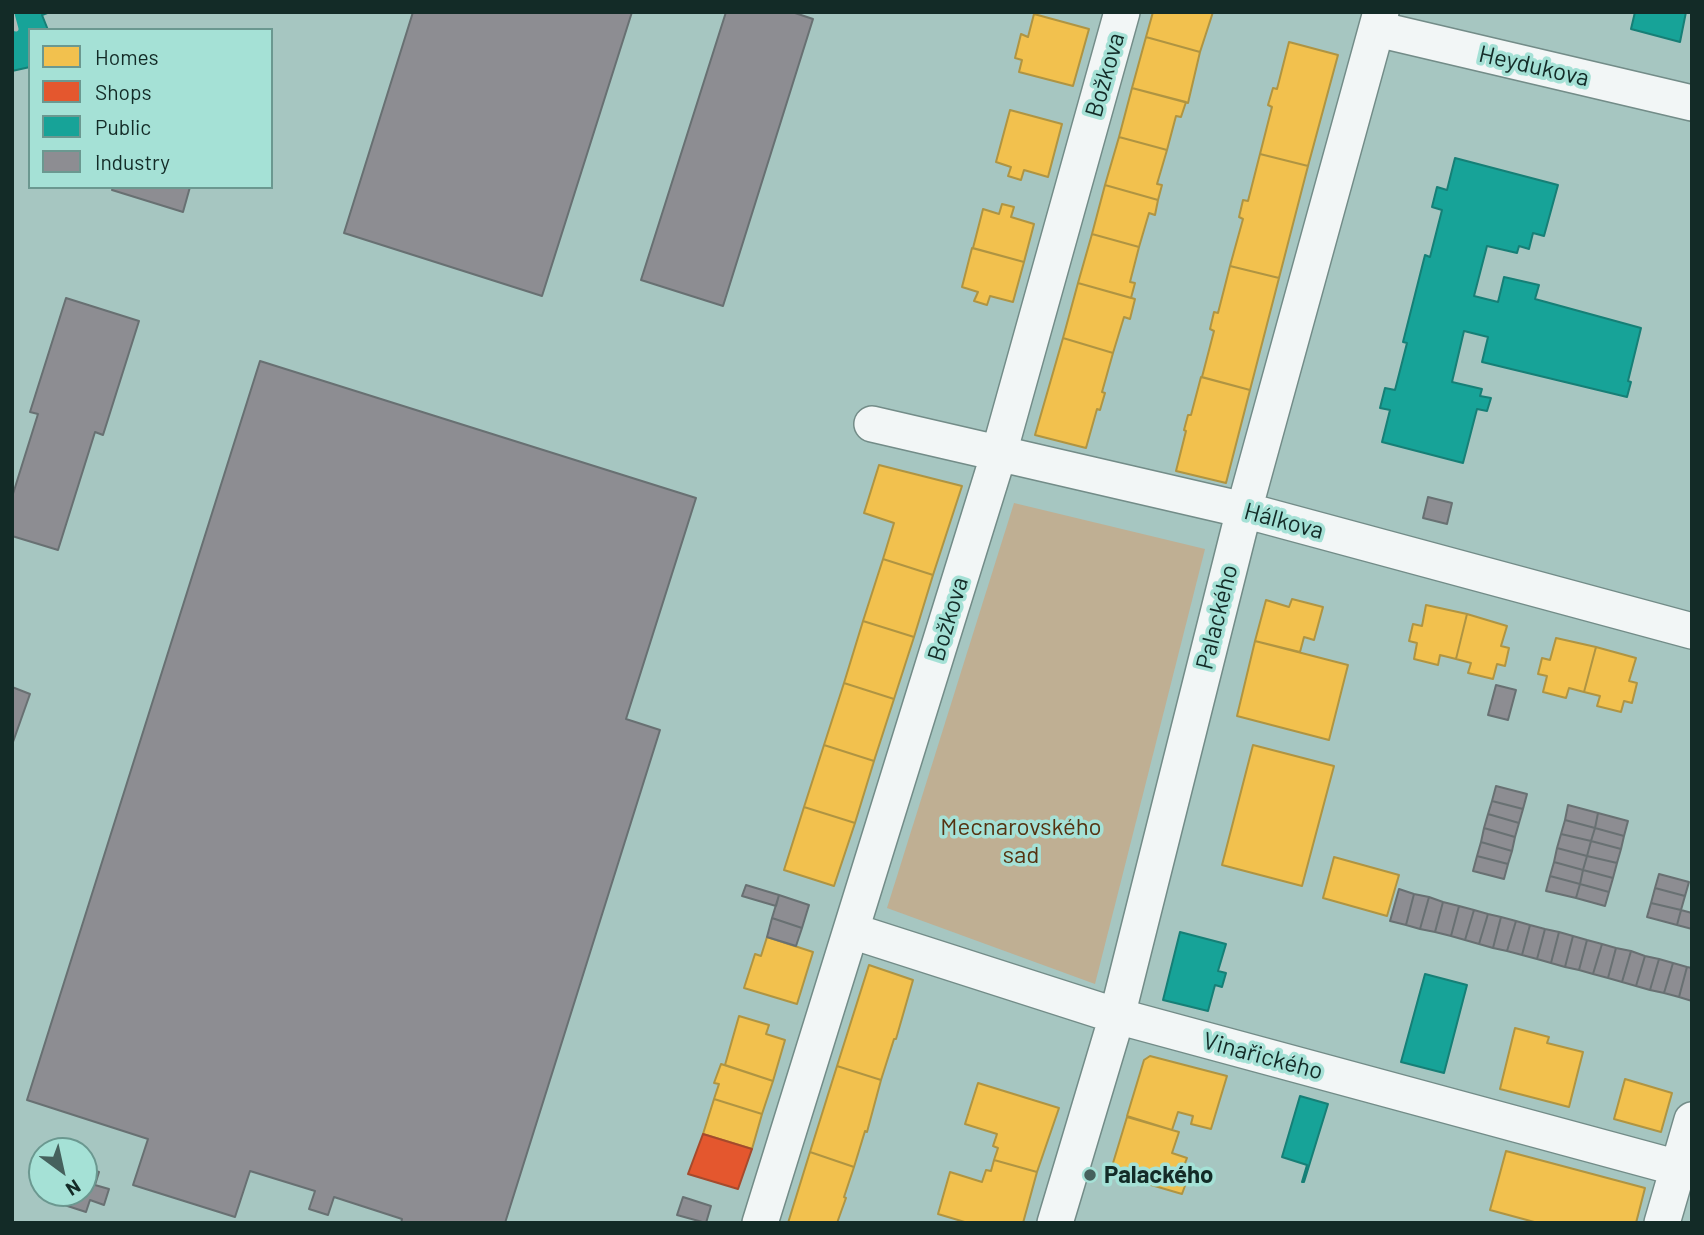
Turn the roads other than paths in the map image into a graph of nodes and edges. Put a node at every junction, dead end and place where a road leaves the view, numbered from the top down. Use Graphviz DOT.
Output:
graph roads {
  1 [pos="1122,12"];
  2 [pos="1379,20"];
  3 [pos="1692,103"];
  4 [pos="872,424"];
  5 [pos="999,453"];
  6 [pos="1244,510"];
  7 [pos="1692,631"];
  8 [pos="852,931"];
  9 [pos="1116,1016"];
  10 [pos="1692,1120"];
  11 [pos="1678,1168"];
  12 [pos="760,1223"];
  13 [pos="1055,1223"];
  14 [pos="1662,1223"];
  1 -- 5 [label="street, Božkova"];
  2 -- 3 [label="street, Heydukova"];
  2 -- 6 [label="street, Palackého"];
  4 -- 5 [label="street, Hálkova"];
  5 -- 6 [label="street, Hálkova"];
  5 -- 8 [label="street, Božkova"];
  6 -- 7 [label="street, Hálkova"];
  6 -- 9 [label="street, Palackého"];
  8 -- 9 [label="street, Vinařického"];
  8 -- 12 [label="street, Božkova"];
  9 -- 11 [label="street, Vinařického"];
  9 -- 13 [label="street, Palackého"];
  10 -- 11 [label="street"];
  11 -- 14 [label="street"];
}
